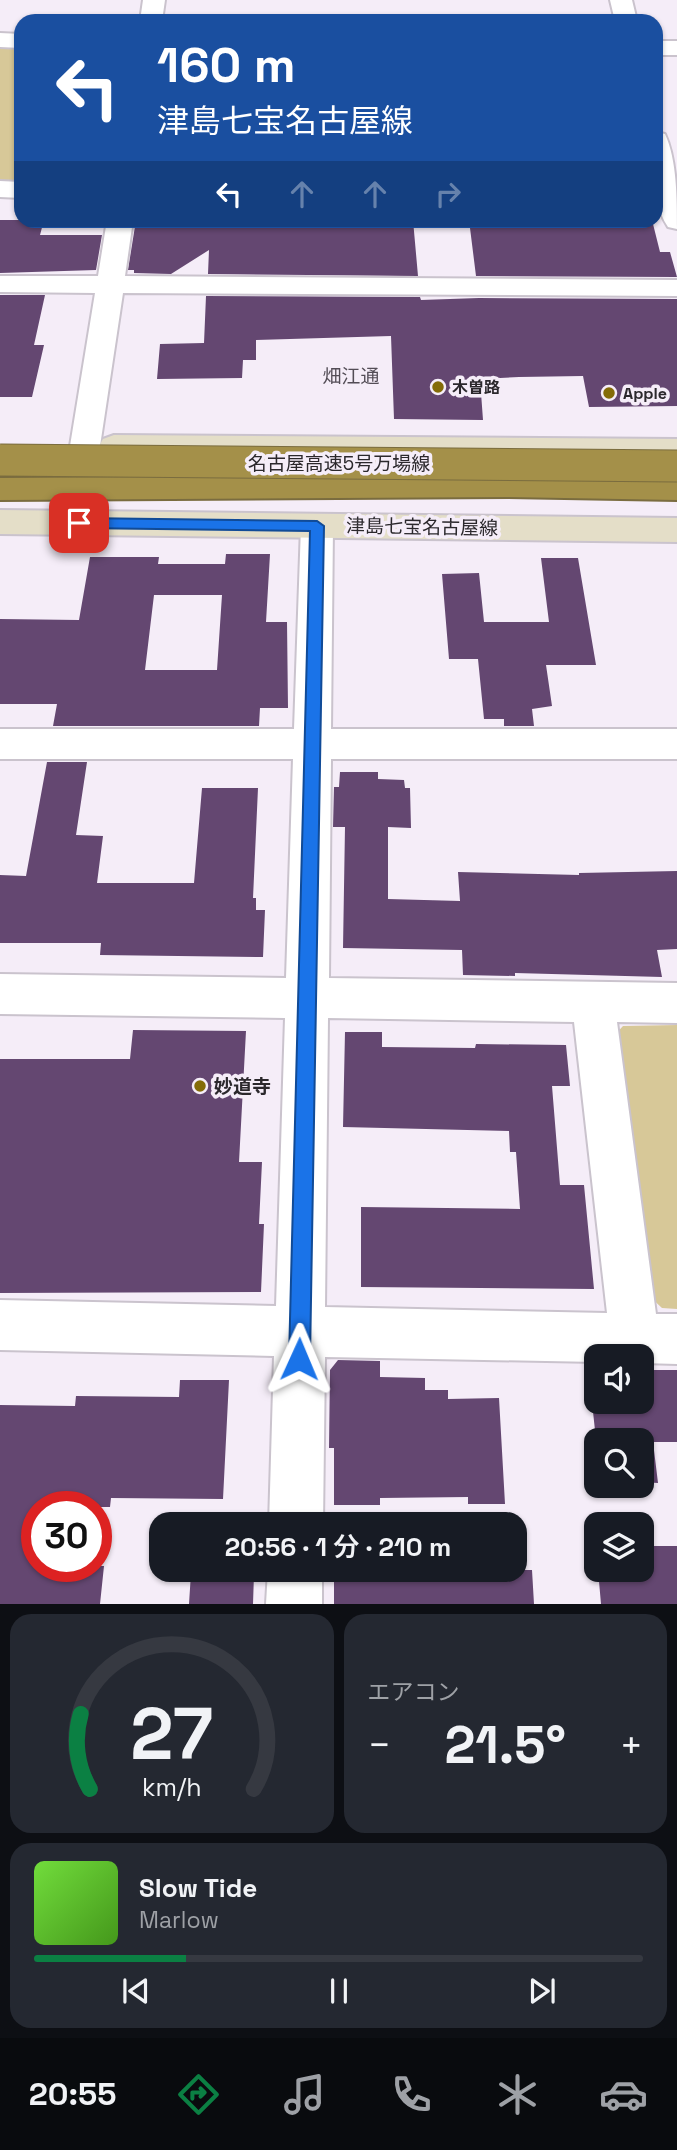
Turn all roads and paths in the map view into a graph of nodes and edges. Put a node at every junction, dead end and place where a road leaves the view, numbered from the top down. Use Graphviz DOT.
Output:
graph roads {
  1 [pos="663,194"];
  2 [pos="677,221"];
  3 [pos="119,228"];
  4 [pos="0,284"];
  5 [pos="110,284"];
  6 [pos="677,288"];
  7 [pos="0,446"];
  8 [pos="85,446"];
  9 [pos="269,446"];
  10 [pos="677,450"];
  11 [pos="0,460"];
  12 [pos="677,466"];
  13 [pos="0,477"];
  14 [pos="0,489"];
  15 [pos="677,489"];
  16 [pos="0,509"];
  17 [pos="677,513"];
  18 [pos="0,522"];
  19 [pos="317,526"];
  20 [pos="677,530"];
  21 [pos="312,742"];
  22 [pos="0,744"];
  23 [pos="677,744"];
  24 [pos="0,994"];
  25 [pos="307,998"];
  26 [pos="593,1002"];
  27 [pos="677,1003"];
  28 [pos="0,1325"];
  29 [pos="300,1331"];
  30 [pos="656,1339"];
  31 [pos="296,1512"];
  32 [pos="295,1582"];
  33 [pos="294,1604"];
  1 -- 2 [label="street"];
  3 -- 5 [label="street"];
  4 -- 5 [label="street"];
  5 -- 6 [label="street"];
  5 -- 8 [label="street"];
  7 -- 8 [label="main road"];
  8 -- 9 [label="main road"];
  9 -- 10 [label="main road"];
  9 -- 13 [label="highway"];
  11 -- 12 [label="highway, 名古屋高速5号万場線, bridge"];
  14 -- 15 [label="highway"];
  16 -- 17 [label="highway"];
  18 -- 19 [label="main road, 津島七宝名古屋線"];
  19 -- 20 [label="main road, 津島七宝名古屋線"];
  19 -- 21 [label="street"];
  21 -- 22 [label="street"];
  21 -- 23 [label="street"];
  21 -- 25 [label="street"];
  24 -- 25 [label="street"];
  25 -- 26 [label="street"];
  25 -- 29 [label="street"];
  26 -- 27 [label="street"];
  26 -- 30 [label="street"];
  28 -- 29 [label="street"];
  29 -- 30 [label="street"];
  29 -- 31 [label="street"];
  32 -- 33 [label="street"];
}
